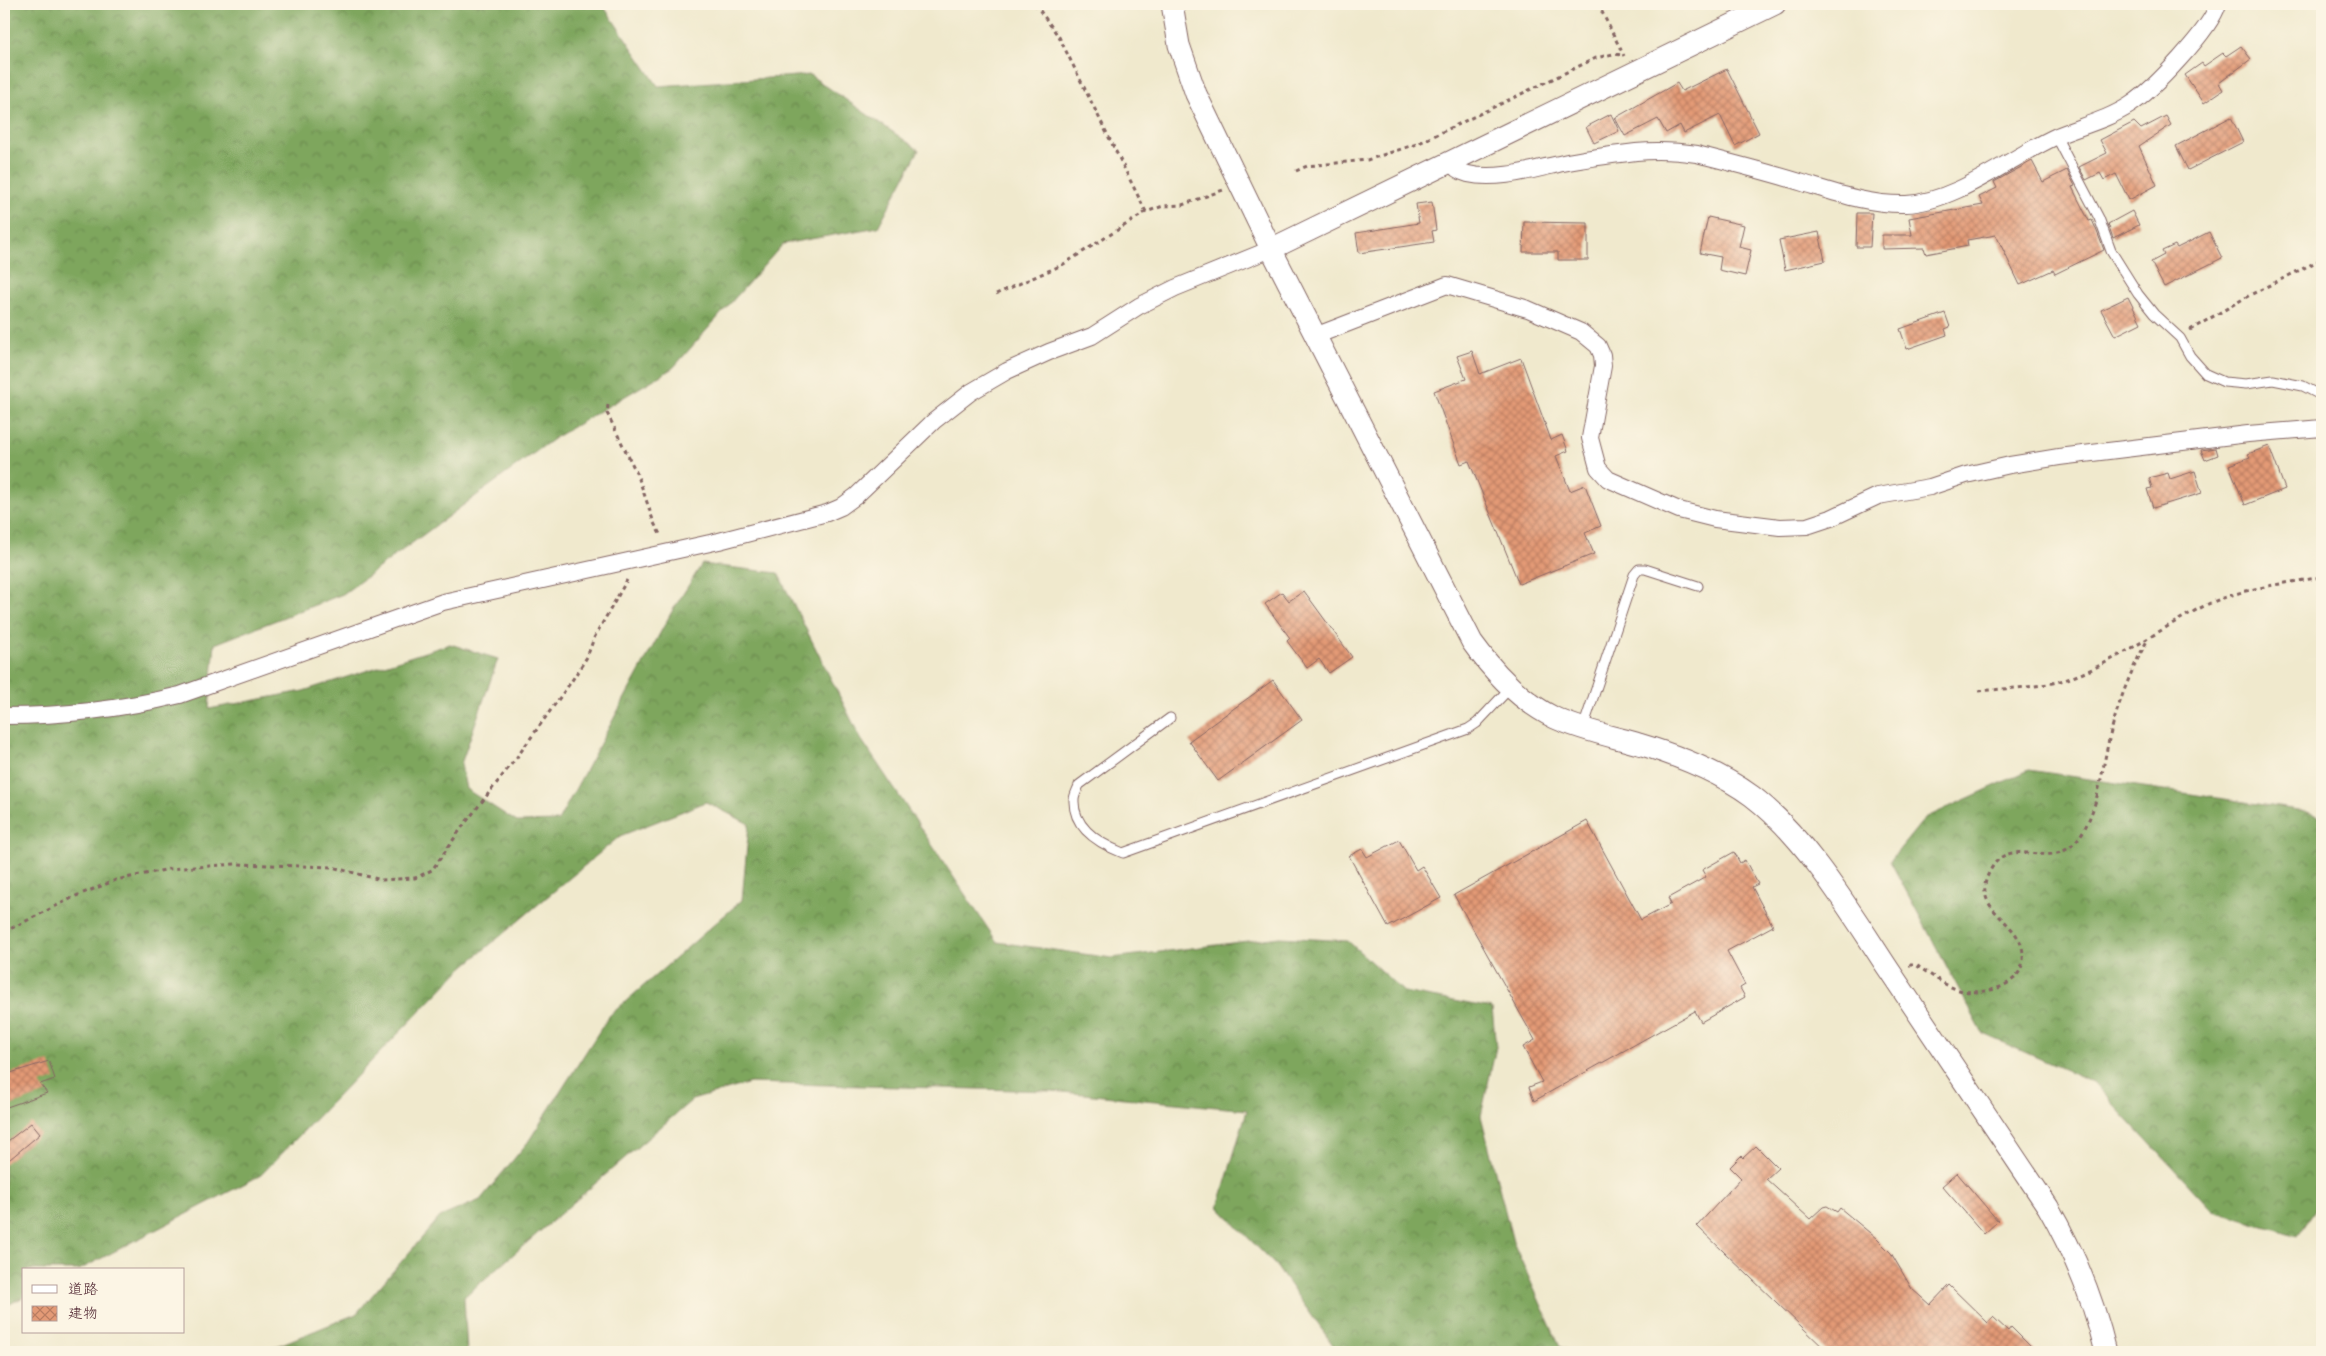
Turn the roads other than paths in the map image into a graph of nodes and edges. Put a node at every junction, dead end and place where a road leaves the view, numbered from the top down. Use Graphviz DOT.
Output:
graph roads {
  1 [pos="1172,4"];
  2 [pos="1775,4"];
  3 [pos="2218,4"];
  4 [pos="2056,136"];
  5 [pos="1450,161"];
  6 [pos="1271,248"];
  7 [pos="1315,336"];
  8 [pos="2322,396"];
  9 [pos="2322,428"];
  10 [pos="1698,586"];
  11 [pos="1510,688"];
  12 [pos="4,716"];
  13 [pos="1170,718"];
  14 [pos="1582,729"];
  15 [pos="2106,1352"];
  1 -- 6 [label="street"];
  2 -- 5 [label="street"];
  3 -- 4 [label="street"];
  4 -- 5 [label="street"];
  4 -- 8 [label="lane"];
  5 -- 6 [label="street"];
  6 -- 7 [label="street"];
  6 -- 12 [label="street"];
  7 -- 9 [label="street"];
  7 -- 11 [label="street"];
  10 -- 14 [label="lane"];
  11 -- 13 [label="lane"];
  11 -- 14 [label="street"];
  14 -- 15 [label="street"];
}
